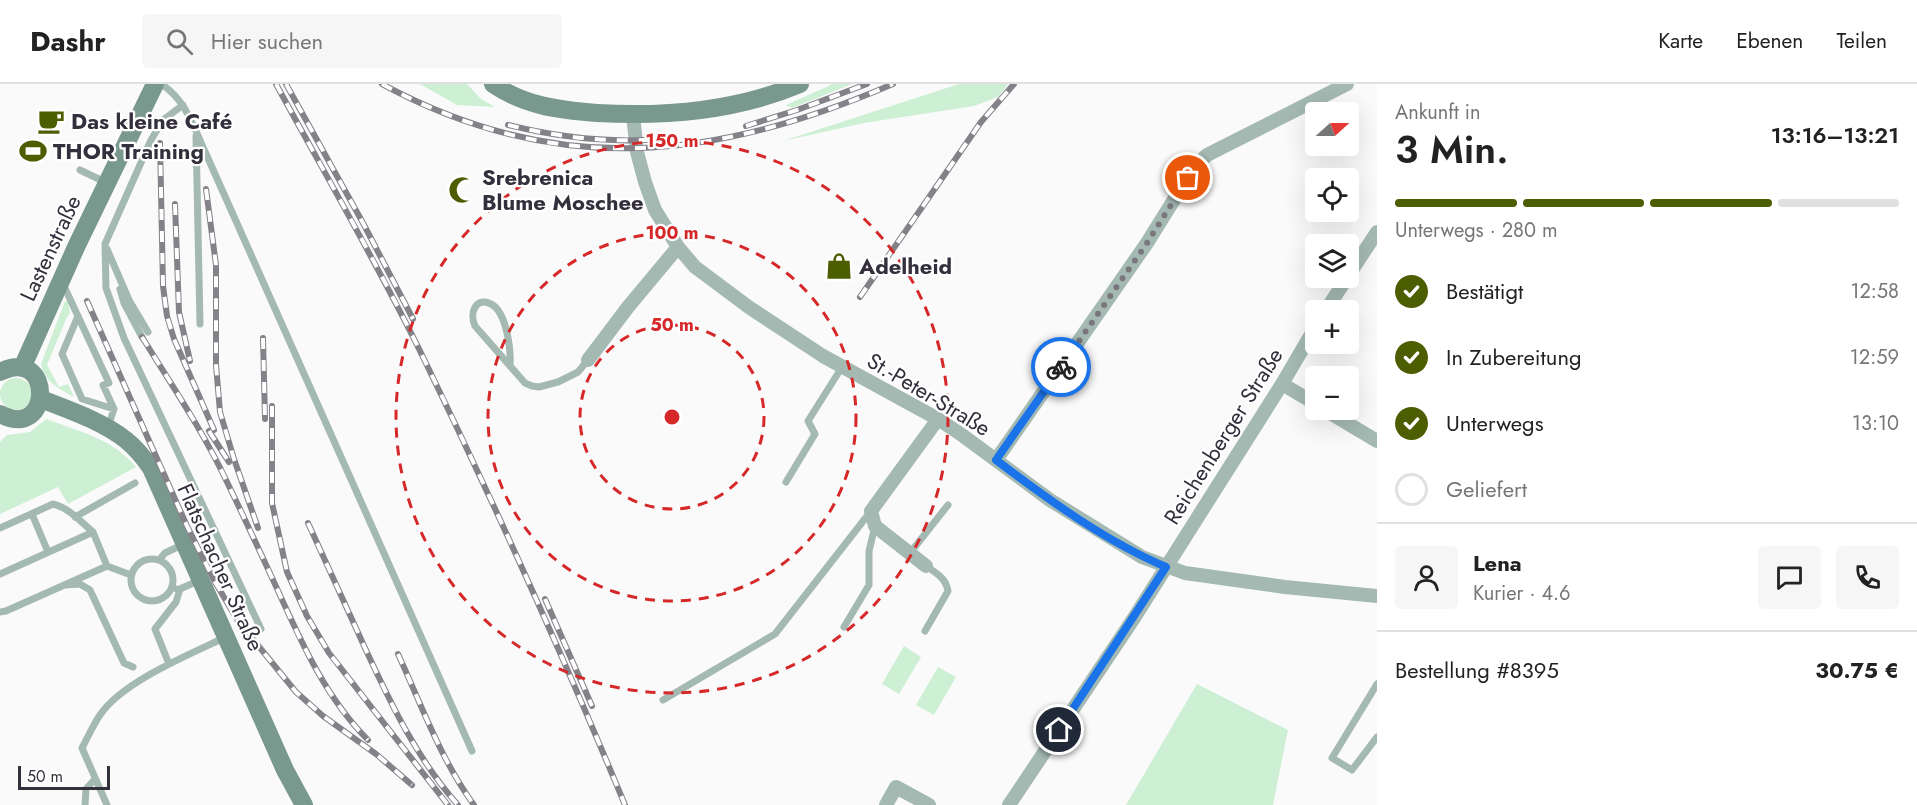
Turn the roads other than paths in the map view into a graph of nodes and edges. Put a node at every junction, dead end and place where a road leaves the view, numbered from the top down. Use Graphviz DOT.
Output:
graph roads {
  1 [pos="155,84"];
  2 [pos="161,84"];
  3 [pos="493,84"];
  4 [pos="800,84"];
  5 [pos="1347,84"];
  6 [pos="183,105"];
  7 [pos="633,115"];
  8 [pos="196,133"];
  9 [pos="80,170"];
  10 [pos="107,182"];
  11 [pos="1374,241"];
  12 [pos="105,244"];
  13 [pos="678,247"];
  14 [pos="1359,262"];
  15 [pos="61,279"];
  16 [pos="78,316"];
  17 [pos="200,324"];
  18 [pos="145,334"];
  19 [pos="1305,345"];
  20 [pos="588,360"];
  21 [pos="510,366"];
  22 [pos="22,368"];
  23 [pos="842,368"];
  24 [pos="0,372"];
  25 [pos="1282,384"];
  26 [pos="1305,398"];
  27 [pos="41,399"];
  28 [pos="114,409"];
  29 [pos="0,414"];
  30 [pos="938,419"];
  31 [pos="1342,420"];
  32 [pos="108,429"];
  33 [pos="1377,441"];
  34 [pos="996,460"];
  35 [pos="135,483"];
  36 [pos="786,483"];
  37 [pos="948,505"];
  38 [pos="871,511"];
  39 [pos="32,514"];
  40 [pos="75,517"];
  41 [pos="875,526"];
  42 [pos="0,528"];
  43 [pos="93,532"];
  44 [pos="184,543"];
  45 [pos="48,552"];
  46 [pos="910,553"];
  47 [pos="159,560"];
  48 [pos="107,566"];
  49 [pos="926,566"];
  50 [pos="1166,567"];
  51 [pos="0,574"];
  52 [pos="131,575"];
  53 [pos="201,580"];
  54 [pos="65,585"];
  55 [pos="171,588"];
  56 [pos="180,589"];
  57 [pos="1376,594"];
  58 [pos="0,612"];
  59 [pos="844,627"];
  60 [pos="261,629"];
  61 [pos="925,631"];
  62 [pos="226,637"];
  63 [pos="169,664"];
  64 [pos="133,667"];
  65 [pos="1377,684"];
  66 [pos="663,700"];
  67 [pos="1377,737"];
  68 [pos="472,751"];
  69 [pos="94,779"];
  70 [pos="85,805"];
  71 [pos="107,805"];
  72 [pos="304,805"];
  73 [pos="886,805"];
  74 [pos="928,805"];
  75 [pos="1009,805"];
  1 -- 10 [label="street, Lastenstraße"];
  2 -- 6 [label="lane"];
  3 -- 7 [label="street"];
  4 -- 7 [label="street"];
  5 -- 34 [label="street"];
  6 -- 8 [label="lane"];
  6 -- 12 [label="lane"];
  7 -- 13 [label="street, St.-Peter-Straße"];
  8 -- 17 [label="lane"];
  8 -- 68 [label="lane"];
  9 -- 10 [label="lane"];
  10 -- 15 [label="street, Lastenstraße"];
  11 -- 14 [label="street"];
  12 -- 18 [label="lane"];
  12 -- 60 [label="lane"];
  13 -- 20 [label="street"];
  13 -- 23 [label="street, St.-Peter-Straße"];
  15 -- 16 [label="lane"];
  15 -- 22 [label="street, Lastenstraße"];
  16 -- 28 [label="lane"];
  16 -- 28 [label="lane"];
  19 -- 25 [label="street, Reichenberger Straße"];
  20 -- 21 [label="lane"];
  21 -- 21 [label="lane"];
  22 -- 24 [label="street"];
  22 -- 27 [label="street"];
  23 -- 30 [label="street, St.-Peter-Straße"];
  23 -- 36 [label="lane"];
  25 -- 26 [label="street"];
  25 -- 50 [label="street, Reichenberger Straße"];
  27 -- 29 [label="street"];
  27 -- 32 [label="street, Flatschacher Straße"];
  28 -- 32 [label="lane"];
  30 -- 34 [label="street, St.-Peter-Straße"];
  30 -- 38 [label="street"];
  31 -- 33 [label="street"];
  32 -- 44 [label="street, Flatschacher Straße"];
  34 -- 50 [label="street, St.-Peter-Straße"];
  35 -- 40 [label="lane"];
  37 -- 46 [label="lane"];
  38 -- 41 [label="street"];
  38 -- 66 [label="lane"];
  39 -- 40 [label="lane"];
  39 -- 42 [label="lane"];
  39 -- 45 [label="lane"];
  40 -- 43 [label="lane"];
  41 -- 46 [label="street"];
  41 -- 59 [label="lane"];
  43 -- 45 [label="lane"];
  43 -- 48 [label="lane"];
  44 -- 47 [label="lane"];
  44 -- 53 [label="street, Flatschacher Straße"];
  45 -- 51 [label="lane"];
  46 -- 49 [label="street"];
  47 -- 52 [label="lane"];
  47 -- 55 [label="lane"];
  48 -- 52 [label="lane"];
  48 -- 54 [label="lane"];
  49 -- 61 [label="lane"];
  50 -- 57 [label="street, St.-Peter-Straße"];
  50 -- 75 [label="street, Reichenberger Straße"];
  52 -- 55 [label="lane"];
  53 -- 56 [label="lane"];
  53 -- 62 [label="street, Flatschacher Straße"];
  54 -- 58 [label="lane"];
  54 -- 64 [label="lane"];
  55 -- 56 [label="lane"];
  56 -- 63 [label="lane"];
  62 -- 63 [label="lane"];
  62 -- 72 [label="street, Flatschacher Straße"];
  63 -- 69 [label="lane"];
  65 -- 67 [label="lane"];
  69 -- 70 [label="lane"];
  69 -- 71 [label="lane"];
  73 -- 74 [label="street"];
}
